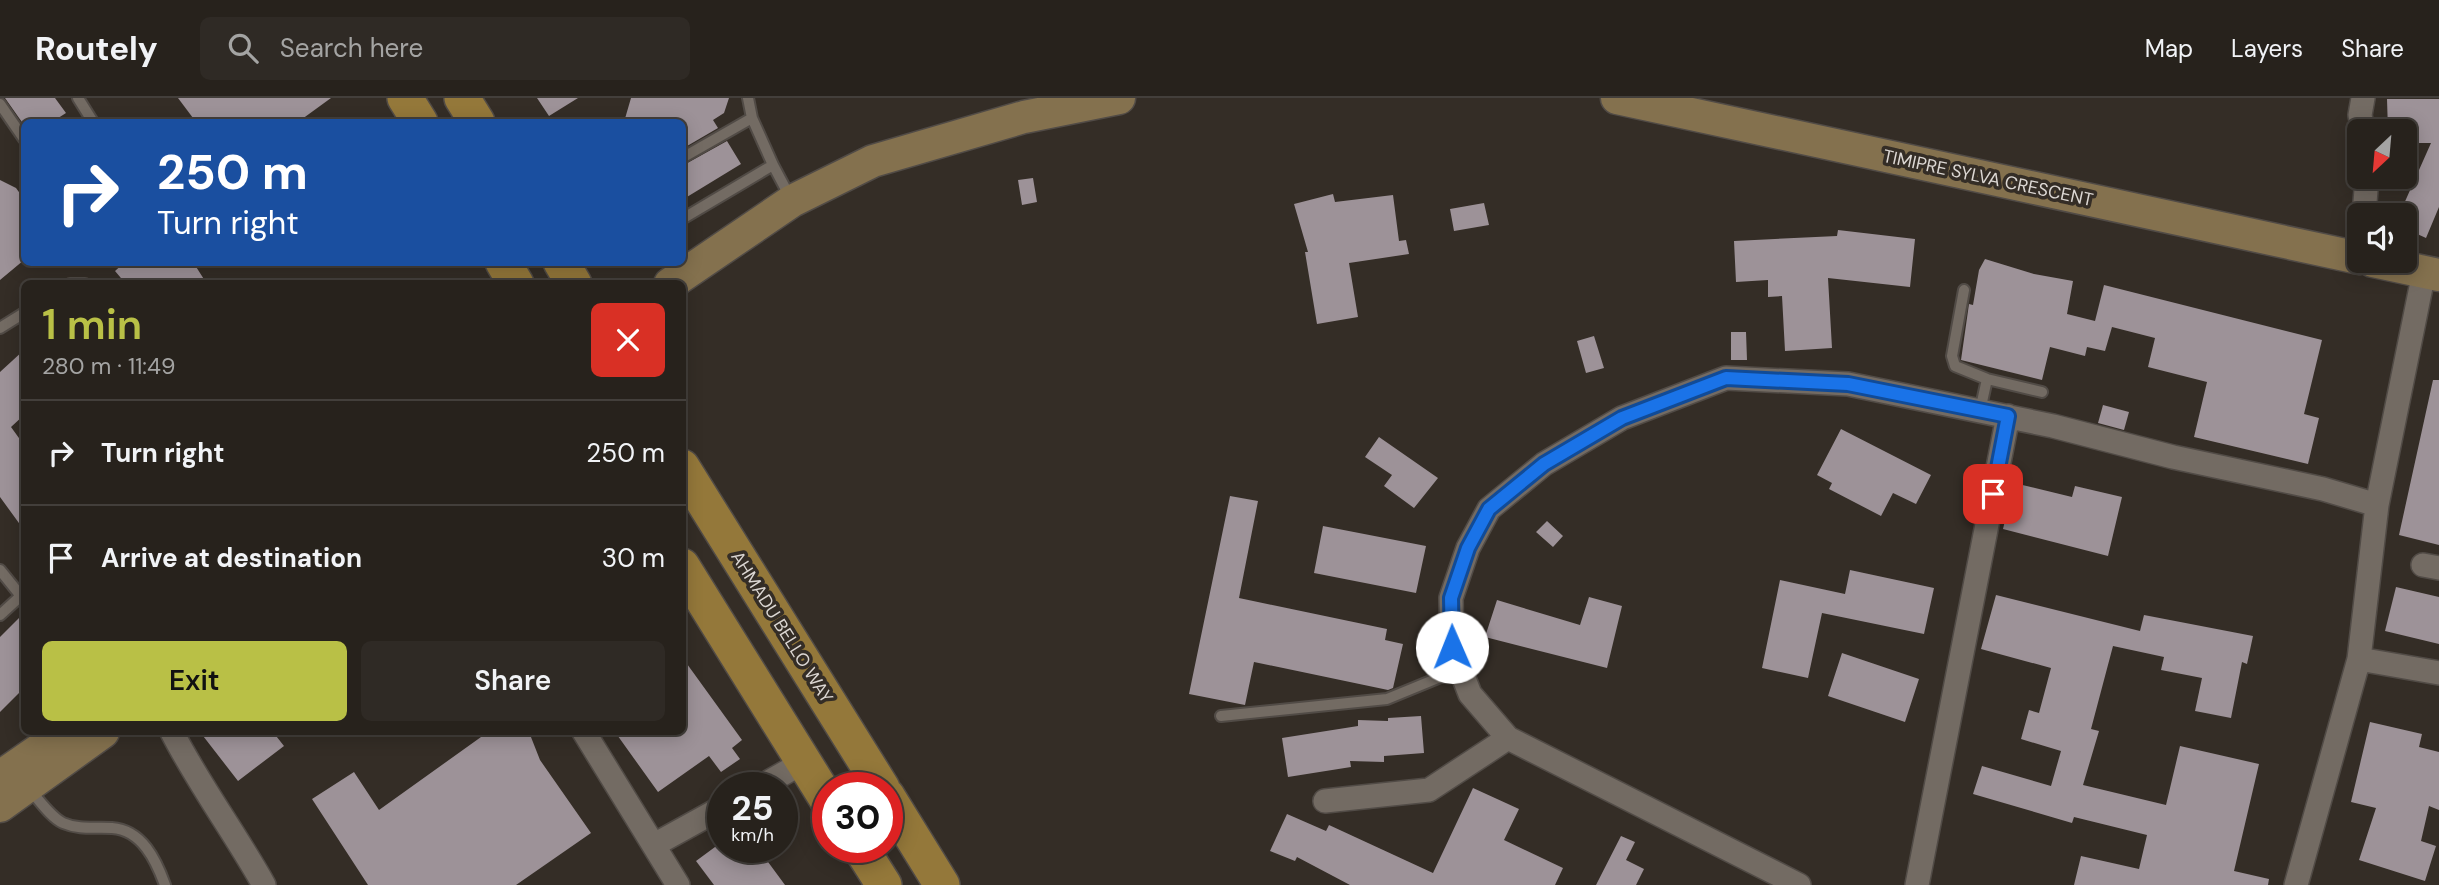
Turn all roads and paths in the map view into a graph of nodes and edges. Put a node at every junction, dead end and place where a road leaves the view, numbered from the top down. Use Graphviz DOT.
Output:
graph roads {
  1 [pos="78,98"];
  2 [pos="405,98"];
  3 [pos="462,98"];
  4 [pos="748,98"];
  5 [pos="1119,98"];
  6 [pos="1617,98"];
  7 [pos="2363,98"];
  8 [pos="0,104"];
  9 [pos="752,118"];
  10 [pos="91,119"];
  11 [pos="418,119"];
  12 [pos="475,119"];
  13 [pos="2361,119"];
  14 [pos="21,135"];
  15 [pos="686,156"];
  16 [pos="772,165"];
  17 [pos="792,201"];
  18 [pos="686,217"];
  19 [pos="2347,255"];
  20 [pos="682,271"];
  21 [pos="2432,273"];
  22 [pos="1964,290"];
  23 [pos="21,315"];
  24 [pos="0,328"];
  25 [pos="1987,379"];
  26 [pos="2042,391"];
  27 [pos="1980,411"];
  28 [pos="2008,416"];
  29 [pos="686,473"];
  30 [pos="2377,505"];
  31 [pos="0,570"];
  32 [pos="686,573"];
  33 [pos="21,593"];
  34 [pos="21,597"];
  35 [pos="0,615"];
  36 [pos="2360,659"];
  37 [pos="1460,669"];
  38 [pos="2439,673"];
  39 [pos="1221,716"];
  40 [pos="62,735"];
  41 [pos="97,735"];
  42 [pos="174,735"];
  43 [pos="586,735"];
  44 [pos="1508,738"];
  45 [pos="802,763"];
  46 [pos="786,772"];
  47 [pos="872,772"];
  48 [pos="13,777"];
  49 [pos="812,778"];
  50 [pos="1325,801"];
  51 [pos="0,806"];
  52 [pos="707,816"];
  53 [pos="903,822"];
  54 [pos="654,845"];
  55 [pos="870,863"];
  56 [pos="165,885"];
  57 [pos="264,885"];
  58 [pos="678,885"];
  59 [pos="884,885"];
  60 [pos="942,885"];
  61 [pos="1799,885"];
  62 [pos="1917,885"];
  63 [pos="2297,885"];
  1 -- 10 [label="lane"];
  2 -- 11 [label="main road"];
  3 -- 12 [label="main road"];
  4 -- 9 [label="lane"];
  5 -- 17 [label="street"];
  6 -- 19 [label="street, TIMIPRE SYLVA CRESCENT"];
  7 -- 13 [label="street"];
  8 -- 14 [label="lane"];
  9 -- 15 [label="lane"];
  9 -- 16 [label="lane"];
  16 -- 17 [label="lane"];
  16 -- 18 [label="lane"];
  17 -- 20 [label="street"];
  21 -- 30 [label="street"];
  22 -- 25 [label="lane"];
  23 -- 24 [label="lane"];
  25 -- 26 [label="lane"];
  25 -- 27 [label="lane"];
  27 -- 28 [label="street"];
  27 -- 37 [label="street"];
  28 -- 30 [label="street"];
  28 -- 62 [label="street"];
  29 -- 47 [label="main road, AHMADU BELLO WAY"];
  30 -- 36 [label="street"];
  31 -- 33 [label="lane"];
  32 -- 45 [label="main road"];
  34 -- 35 [label="lane"];
  36 -- 38 [label="street"];
  36 -- 63 [label="street"];
  37 -- 39 [label="lane"];
  37 -- 44 [label="street"];
  40 -- 48 [label="street"];
  41 -- 48 [label="street"];
  42 -- 57 [label="street"];
  43 -- 54 [label="street"];
  44 -- 50 [label="street"];
  44 -- 61 [label="street"];
  45 -- 46 [label="street"];
  45 -- 49 [label="main road"];
  48 -- 51 [label="street"];
  48 -- 56 [label="lane"];
  52 -- 54 [label="street"];
  53 -- 60 [label="main road"];
  54 -- 58 [label="street"];
  55 -- 59 [label="main road"];
}
